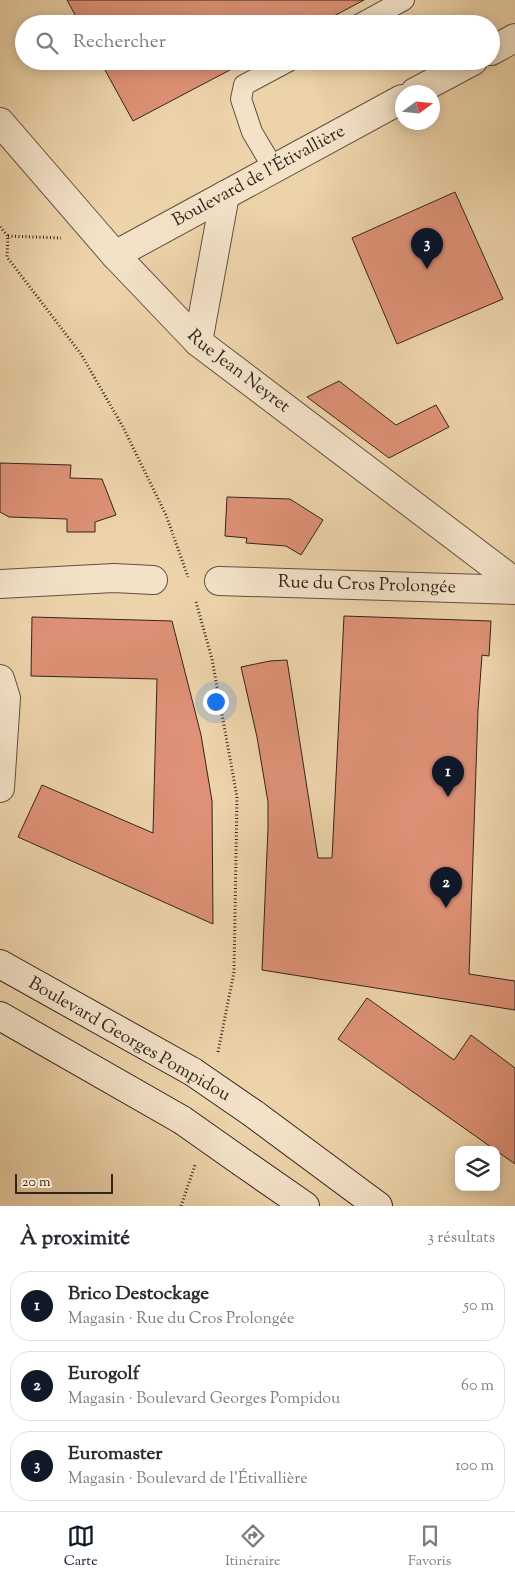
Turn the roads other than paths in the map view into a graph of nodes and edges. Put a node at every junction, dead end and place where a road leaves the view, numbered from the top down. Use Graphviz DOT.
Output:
graph roads {
  1 [pos="404,0"];
  2 [pos="376,15"];
  3 [pos="515,38"];
  4 [pos="500,46"];
  5 [pos="272,70"];
  6 [pos="456,70"];
  7 [pos="428,85"];
  8 [pos="395,103"];
  9 [pos="0,122"];
  10 [pos="274,169"];
  11 [pos="225,195"];
  12 [pos="116,255"];
  13 [pos="198,342"];
  14 [pos="153,580"];
  15 [pos="218,581"];
  16 [pos="515,582"];
  17 [pos="0,584"];
  18 [pos="515,590"];
  19 [pos="0,679"];
  20 [pos="0,788"];
  21 [pos="0,964"];
  22 [pos="0,1016"];
  23 [pos="305,1206"];
  24 [pos="378,1206"];
  1 -- 2 [label="lane"];
  3 -- 4 [label="street"];
  5 -- 10 [label="lane"];
  6 -- 7 [label="street"];
  8 -- 10 [label="street, Boulevard de l'Étivallière"];
  9 -- 12 [label="street, Rue Jean Neyret"];
  10 -- 11 [label="street, Boulevard de l'Étivallière"];
  11 -- 12 [label="street, Boulevard de l'Étivallière"];
  11 -- 13 [label="street"];
  12 -- 13 [label="street, Rue Jean Neyret"];
  13 -- 16 [label="street, Rue Jean Neyret"];
  14 -- 17 [label="street"];
  15 -- 18 [label="street, Rue du Cros Prolongée"];
  19 -- 20 [label="street"];
  21 -- 24 [label="street, Boulevard Georges Pompidou, bridge"];
  22 -- 23 [label="street, bridge"];
}
